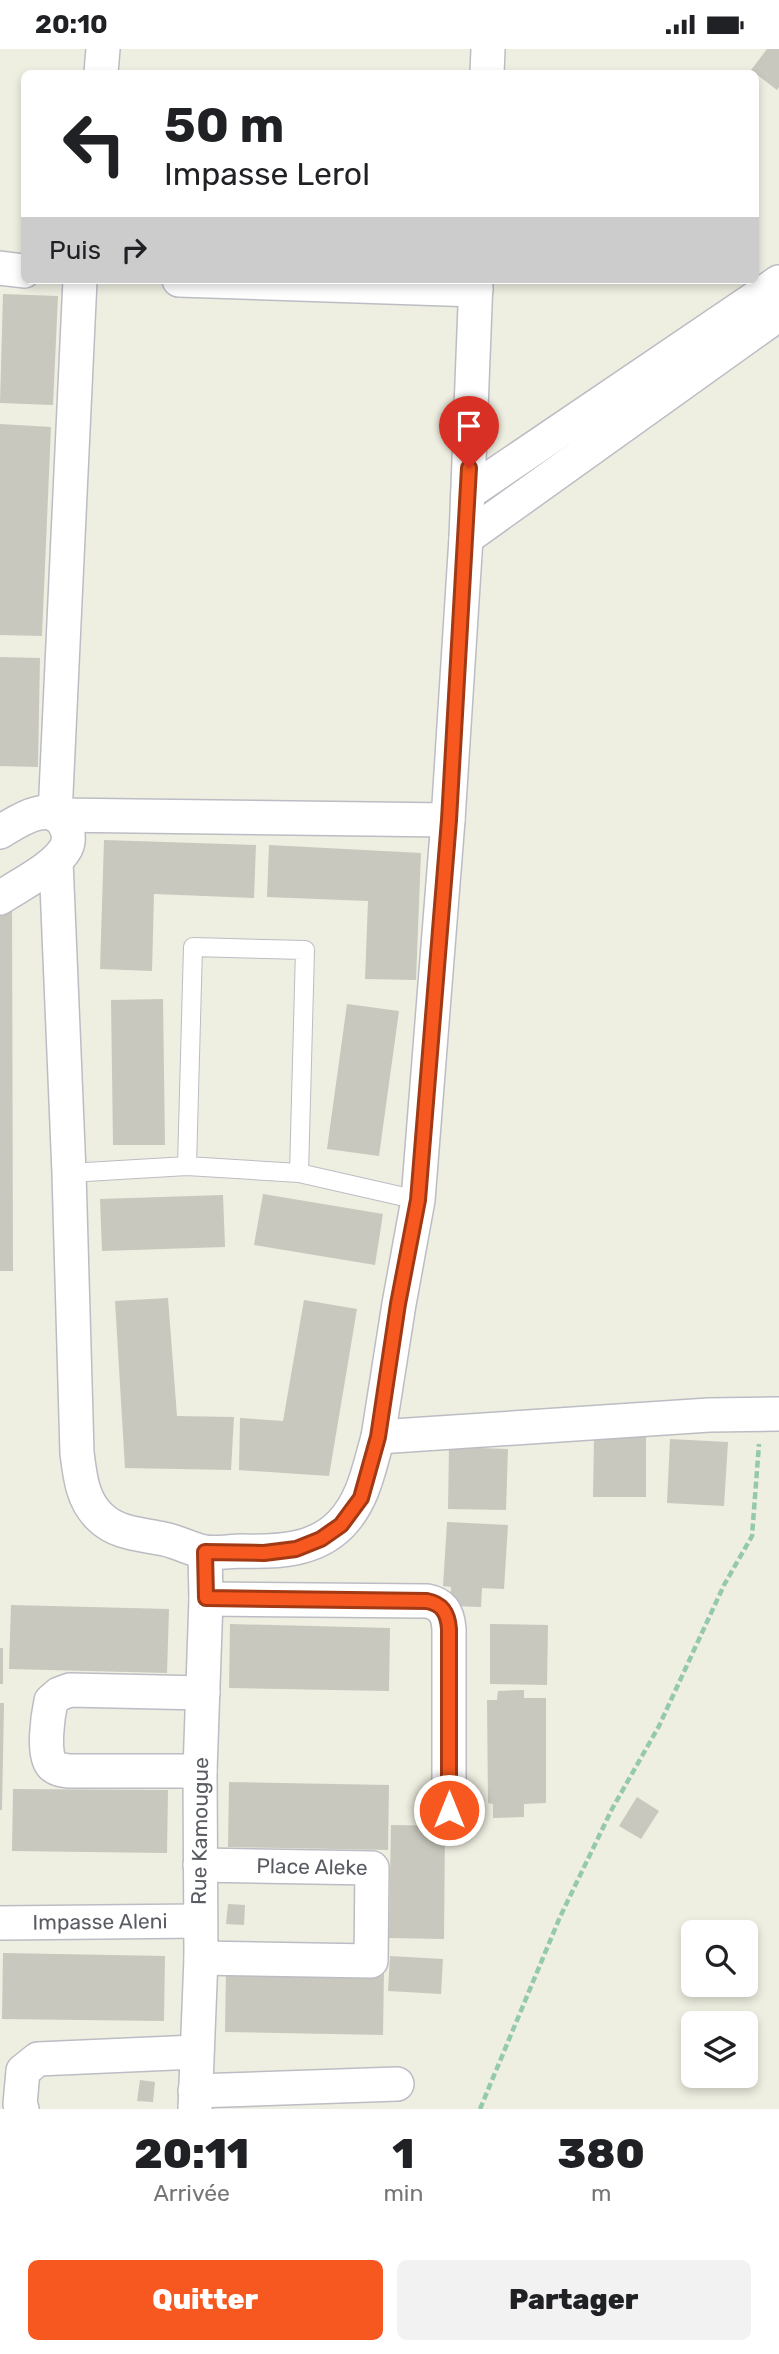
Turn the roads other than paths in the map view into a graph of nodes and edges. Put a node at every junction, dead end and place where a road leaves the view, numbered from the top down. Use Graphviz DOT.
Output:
graph roads {
  1 [pos="103,49"];
  2 [pos="488,49"];
  3 [pos="101,70"];
  4 [pos="487,70"];
  5 [pos="0,268"];
  6 [pos="21,271"];
  7 [pos="779,282"];
  8 [pos="80,284"];
  9 [pos="417,284"];
  10 [pos="476,285"];
  11 [pos="779,314"];
  12 [pos="468,493"];
  13 [pos="466,538"];
  14 [pos="55,815"];
  15 [pos="449,820"];
  16 [pos="0,832"];
  17 [pos="56,861"];
  18 [pos="0,898"];
  19 [pos="187,1166"];
  20 [pos="69,1173"];
  21 [pos="299,1173"];
  22 [pos="418,1200"];
  23 [pos="770,1414"];
  24 [pos="378,1437"];
  25 [pos="205,1552"];
  26 [pos="206,1598"];
  27 [pos="202,1693"];
  28 [pos="200,1771"];
  29 [pos="449,1810"];
  30 [pos="200,1865"];
  31 [pos="199,1921"];
  32 [pos="0,1923"];
  33 [pos="201,1958"];
  34 [pos="196,2052"];
  35 [pos="397,2084"];
  36 [pos="195,2100"];
  37 [pos="22,2109"];
  1 -- 3 [label="street"];
  2 -- 4 [label="street"];
  5 -- 6 [label="street"];
  7 -- 12 [label="street"];
  8 -- 14 [label="street"];
  9 -- 10 [label="street"];
  10 -- 12 [label="street"];
  11 -- 13 [label="street"];
  12 -- 13 [label="street"];
  13 -- 15 [label="street"];
  14 -- 15 [label="street"];
  14 -- 16 [label="street"];
  14 -- 17 [label="street"];
  15 -- 22 [label="street"];
  17 -- 18 [label="street"];
  17 -- 20 [label="street"];
  19 -- 20 [label="lane"];
  19 -- 21 [label="lane"];
  19 -- 21 [label="lane"];
  20 -- 25 [label="street"];
  21 -- 22 [label="lane"];
  22 -- 24 [label="street"];
  23 -- 24 [label="street"];
  24 -- 25 [label="street"];
  25 -- 26 [label="street, Rue Kamougue"];
  26 -- 27 [label="street, Rue Kamougue"];
  26 -- 29 [label="street"];
  27 -- 28 [label="street, Rue Kamougue"];
  27 -- 28 [label="street"];
  28 -- 30 [label="street, Rue Kamougue"];
  30 -- 31 [label="street, Rue Kamougue"];
  30 -- 33 [label="street, Place Aleke"];
  31 -- 32 [label="street, Impasse Aleni"];
  31 -- 33 [label="street, Rue Kamougue"];
  33 -- 34 [label="street, Rue Kamougue"];
  34 -- 36 [label="street, Rue Kamougue"];
  34 -- 37 [label="street"];
  35 -- 36 [label="street"];
}
